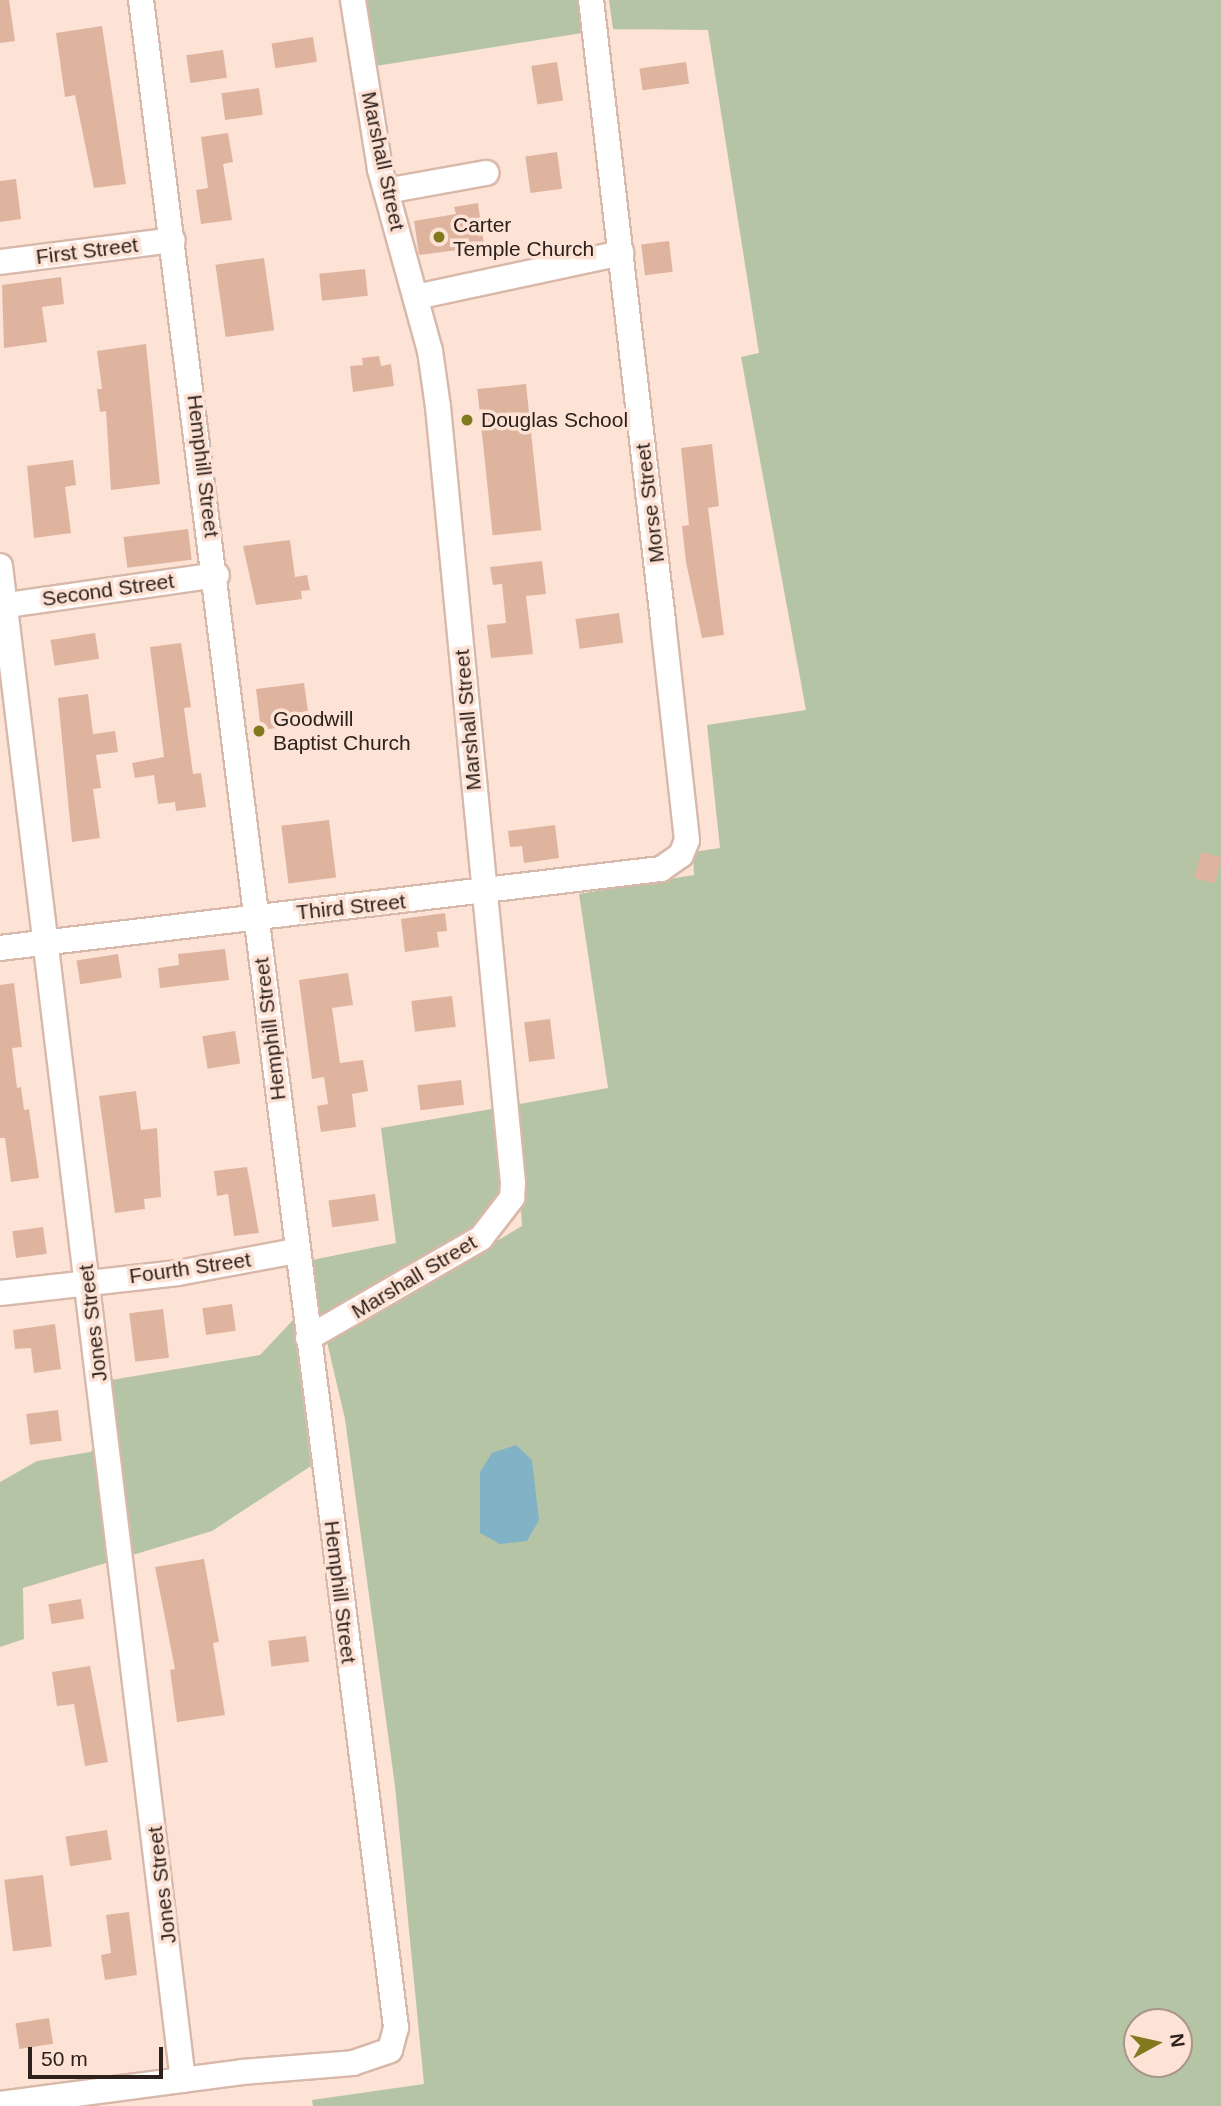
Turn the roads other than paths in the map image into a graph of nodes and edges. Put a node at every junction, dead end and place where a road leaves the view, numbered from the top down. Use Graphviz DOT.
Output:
graph roads {
  1 [pos="141,0"];
  2 [pos="353,0"];
  3 [pos="591,0"];
  4 [pos="486,173"];
  5 [pos="386,191"];
  6 [pos="173,240"];
  7 [pos="621,253"];
  8 [pos="0,262"];
  9 [pos="416,297"];
  10 [pos="0,566"];
  11 [pos="217,575"];
  12 [pos="2,606"];
  13 [pos="687,840"];
  14 [pos="484,893"];
  15 [pos="257,917"];
  16 [pos="46,943"];
  17 [pos="0,948"];
  18 [pos="295,1251"];
  19 [pos="88,1282"];
  20 [pos="0,1293"];
  21 [pos="308,1338"];
  22 [pos="183,2080"];
  23 [pos="0,2104"];
  1 -- 6 [label="street, Hemphill Street"];
  2 -- 5 [label="street, Marshall Street"];
  3 -- 7 [label="street, Morse Street"];
  4 -- 5 [label="street"];
  5 -- 9 [label="street, Marshall Street"];
  6 -- 8 [label="street, First Street"];
  6 -- 11 [label="street, Hemphill Street"];
  7 -- 9 [label="street"];
  7 -- 13 [label="street, Morse Street"];
  9 -- 14 [label="street, Marshall Street"];
  10 -- 12 [label="street, Jones Street"];
  11 -- 12 [label="street, Second Street"];
  11 -- 15 [label="street, Hemphill Street"];
  12 -- 16 [label="street, Jones Street"];
  13 -- 14 [label="street, Third Street"];
  14 -- 15 [label="street, Third Street"];
  14 -- 21 [label="street, Marshall Street"];
  15 -- 16 [label="street, Third Street"];
  15 -- 18 [label="street, Hemphill Street"];
  16 -- 17 [label="street, Third Street"];
  16 -- 19 [label="street, Jones Street"];
  18 -- 19 [label="street, Fourth Street"];
  18 -- 21 [label="street, Hemphill Street"];
  19 -- 20 [label="street, Fourth Street"];
  19 -- 22 [label="street, Jones Street"];
  21 -- 22 [label="street, Hemphill Street"];
  22 -- 23 [label="street"];
}
